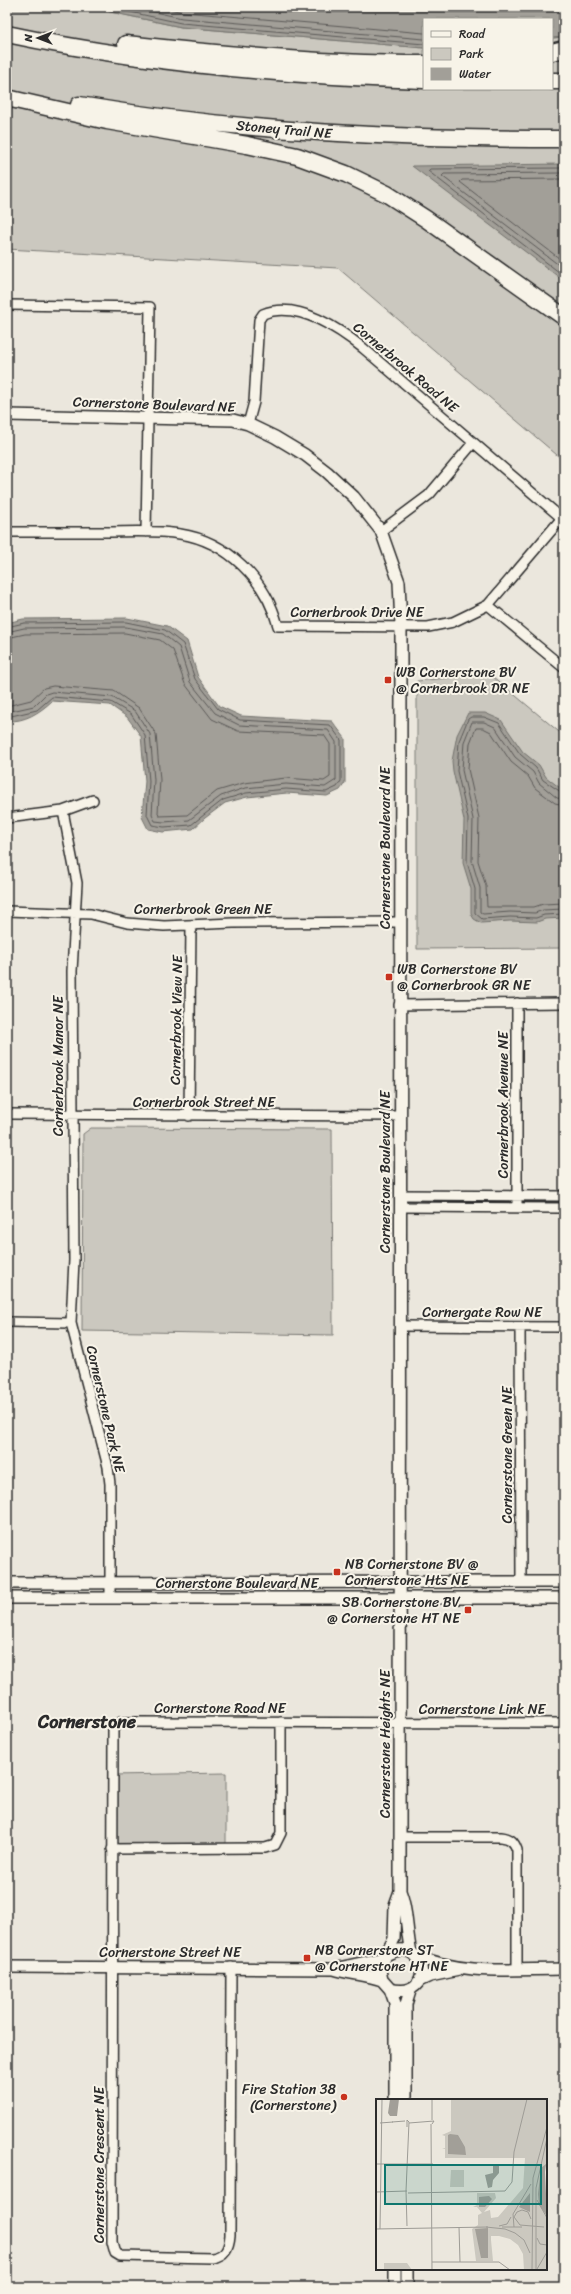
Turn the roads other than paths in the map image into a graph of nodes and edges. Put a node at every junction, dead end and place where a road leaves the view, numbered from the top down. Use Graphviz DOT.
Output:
graph roads {
  1 [pos="7,34"];
  2 [pos="27,38"];
  3 [pos="564,49"];
  4 [pos="553,52"];
  5 [pos="423,64"];
  6 [pos="423,80"];
  7 [pos="553,81"];
  8 [pos="564,81"];
  9 [pos="7,90"];
  10 [pos="7,98"];
  11 [pos="564,139"];
  12 [pos="7,305"];
  13 [pos="564,317"];
  14 [pos="7,415"];
  15 [pos="148,417"];
  16 [pos="248,424"];
  17 [pos="473,443"];
  18 [pos="563,519"];
  19 [pos="381,530"];
  20 [pos="7,532"];
  21 [pos="146,532"];
  22 [pos="488,605"];
  23 [pos="401,625"];
  24 [pos="564,668"];
  25 [pos="93,800"];
  26 [pos="63,811"];
  27 [pos="7,818"];
  28 [pos="7,911"];
  29 [pos="75,914"];
  30 [pos="400,922"];
  31 [pos="191,925"];
  32 [pos="517,1003"];
  33 [pos="564,1003"];
  34 [pos="400,1005"];
  35 [pos="7,1114"];
  36 [pos="72,1116"];
  37 [pos="189,1116"];
  38 [pos="400,1116"];
  39 [pos="400,1195"];
  40 [pos="517,1196"];
  41 [pos="564,1196"];
  42 [pos="400,1207"];
  43 [pos="517,1208"];
  44 [pos="564,1208"];
  45 [pos="7,1322"];
  46 [pos="71,1323"];
  47 [pos="400,1326"];
  48 [pos="520,1326"];
  49 [pos="564,1327"];
  50 [pos="110,1582"];
  51 [pos="400,1582"];
  52 [pos="521,1582"];
  53 [pos="564,1582"];
  54 [pos="7,1583"];
  55 [pos="400,1597"];
  56 [pos="7,1598"];
  57 [pos="110,1598"];
  58 [pos="564,1598"];
  59 [pos="281,1722"];
  60 [pos="400,1723"];
  61 [pos="564,1723"];
  62 [pos="400,1837"];
  63 [pos="112,1849"];
  64 [pos="400,1891"];
  65 [pos="413,1954"];
  66 [pos="386,1956"];
  67 [pos="7,1967"];
  68 [pos="113,1967"];
  69 [pos="231,1967"];
  70 [pos="334,1969"];
  71 [pos="461,1969"];
  72 [pos="517,1969"];
  73 [pos="564,1969"];
  74 [pos="386,1985"];
  75 [pos="415,1985"];
  76 [pos="395,2099"];
  77 [pos="406,2099"];
  78 [pos="395,2270"];
  79 [pos="407,2270"];
  80 [pos="395,2287"];
  81 [pos="407,2287"];
  1 -- 2 [label="highway"];
  2 -- 5 [label="highway"];
  2 -- 6 [label="highway"];
  3 -- 4 [label="highway"];
  7 -- 8 [label="highway"];
  9 -- 11 [label="highway, Stoney Trail NE"];
  10 -- 13 [label="highway"];
  12 -- 15 [label="street"];
  14 -- 15 [label="street, Cornerstone Boulevard NE"];
  15 -- 16 [label="street, Cornerstone Boulevard NE"];
  15 -- 21 [label="street"];
  16 -- 17 [label="street, Cornerbrook Road NE"];
  16 -- 19 [label="street, Cornerstone Boulevard NE"];
  17 -- 18 [label="street, Cornerbrook Road NE"];
  17 -- 19 [label="street"];
  18 -- 22 [label="street, Cornerbrook Drive NE"];
  19 -- 23 [label="street, Cornerstone Boulevard NE"];
  20 -- 21 [label="street, Cornerbrook Drive NE"];
  21 -- 23 [label="street, Cornerbrook Drive NE"];
  22 -- 23 [label="street, Cornerbrook Drive NE"];
  22 -- 24 [label="street"];
  23 -- 30 [label="street, Cornerstone Boulevard NE"];
  25 -- 26 [label="street"];
  26 -- 27 [label="street"];
  26 -- 29 [label="street, Cornerbrook Manor NE"];
  28 -- 29 [label="street, Cornerbrook Green NE"];
  29 -- 31 [label="street, Cornerbrook Green NE"];
  29 -- 36 [label="street, Cornerbrook Manor NE"];
  30 -- 31 [label="street, Cornerbrook Green NE"];
  30 -- 34 [label="street, Cornerstone Boulevard NE"];
  31 -- 37 [label="street, Cornerbrook View NE"];
  32 -- 33 [label="street"];
  32 -- 34 [label="street"];
  32 -- 40 [label="street, Cornerbrook Avenue NE"];
  34 -- 38 [label="street, Cornerstone Boulevard NE"];
  35 -- 36 [label="street, Cornerbrook Street NE"];
  36 -- 37 [label="street, Cornerbrook Street NE"];
  36 -- 46 [label="street, Cornerbrook Manor NE"];
  37 -- 38 [label="street, Cornerbrook Street NE"];
  38 -- 39 [label="street, Cornerstone Boulevard NE"];
  39 -- 40 [label="street"];
  39 -- 42 [label="street, Cornerstone Boulevard NE"];
  40 -- 41 [label="street"];
  40 -- 43 [label="street, Cornerbrook Avenue NE"];
  42 -- 43 [label="street"];
  42 -- 47 [label="street, Cornerstone Boulevard NE"];
  43 -- 44 [label="street"];
  45 -- 46 [label="street"];
  46 -- 50 [label="street, Cornerstone Park NE"];
  47 -- 48 [label="street, Cornergate Row NE"];
  47 -- 51 [label="street, Cornerstone Boulevard NE"];
  48 -- 49 [label="street, Cornergate Row NE"];
  48 -- 52 [label="street, Cornerstone Green NE"];
  50 -- 51 [label="street, Cornerstone Boulevard NE"];
  50 -- 54 [label="street, Cornerstone Boulevard NE"];
  50 -- 57 [label="street, Cornerstone Park NE"];
  51 -- 52 [label="street, Cornerstone Boulevard NE"];
  51 -- 55 [label="street, Cornerstone Heights NE"];
  52 -- 53 [label="street, Cornerstone Boulevard NE"];
  55 -- 57 [label="street, Cornerstone Boulevard NE"];
  55 -- 58 [label="street, Cornerstone Boulevard NE"];
  55 -- 60 [label="street, Cornerstone Heights NE"];
  56 -- 57 [label="street, Cornerstone Boulevard NE"];
  59 -- 60 [label="street, Cornerstone Road NE"];
  59 -- 63 [label="street"];
  59 -- 63 [label="street, Cornerstone Road NE"];
  60 -- 61 [label="street, Cornerstone Link NE"];
  60 -- 62 [label="street, Cornerstone Heights NE"];
  62 -- 64 [label="street, Cornerstone Heights NE"];
  62 -- 72 [label="street"];
  63 -- 68 [label="street, Cornerstone Road NE"];
  64 -- 65 [label="street, Cornerstone Heights NE"];
  64 -- 66 [label="street, Cornerstone Heights NE"];
  65 -- 66 [label="street"];
  65 -- 71 [label="street"];
  65 -- 75 [label="street, Cornerstone Heights NE"];
  66 -- 70 [label="street, Cornerstone Street NE"];
  66 -- 74 [label="street, Cornerstone Heights NE"];
  67 -- 68 [label="street, Cornerstone Street NE"];
  68 -- 69 [label="street, Cornerstone Street NE"];
  68 -- 69 [label="street, Cornerstone Crescent NE"];
  69 -- 70 [label="street, Cornerstone Street NE"];
  70 -- 74 [label="street, Cornerstone Street NE"];
  71 -- 72 [label="street"];
  71 -- 75 [label="street"];
  72 -- 73 [label="street"];
  74 -- 75 [label="street"];
  74 -- 76 [label="street, Cornerstone Heights NE"];
  75 -- 77 [label="street, Cornerstone Heights NE"];
  78 -- 80 [label="street"];
  79 -- 81 [label="street"];
}
